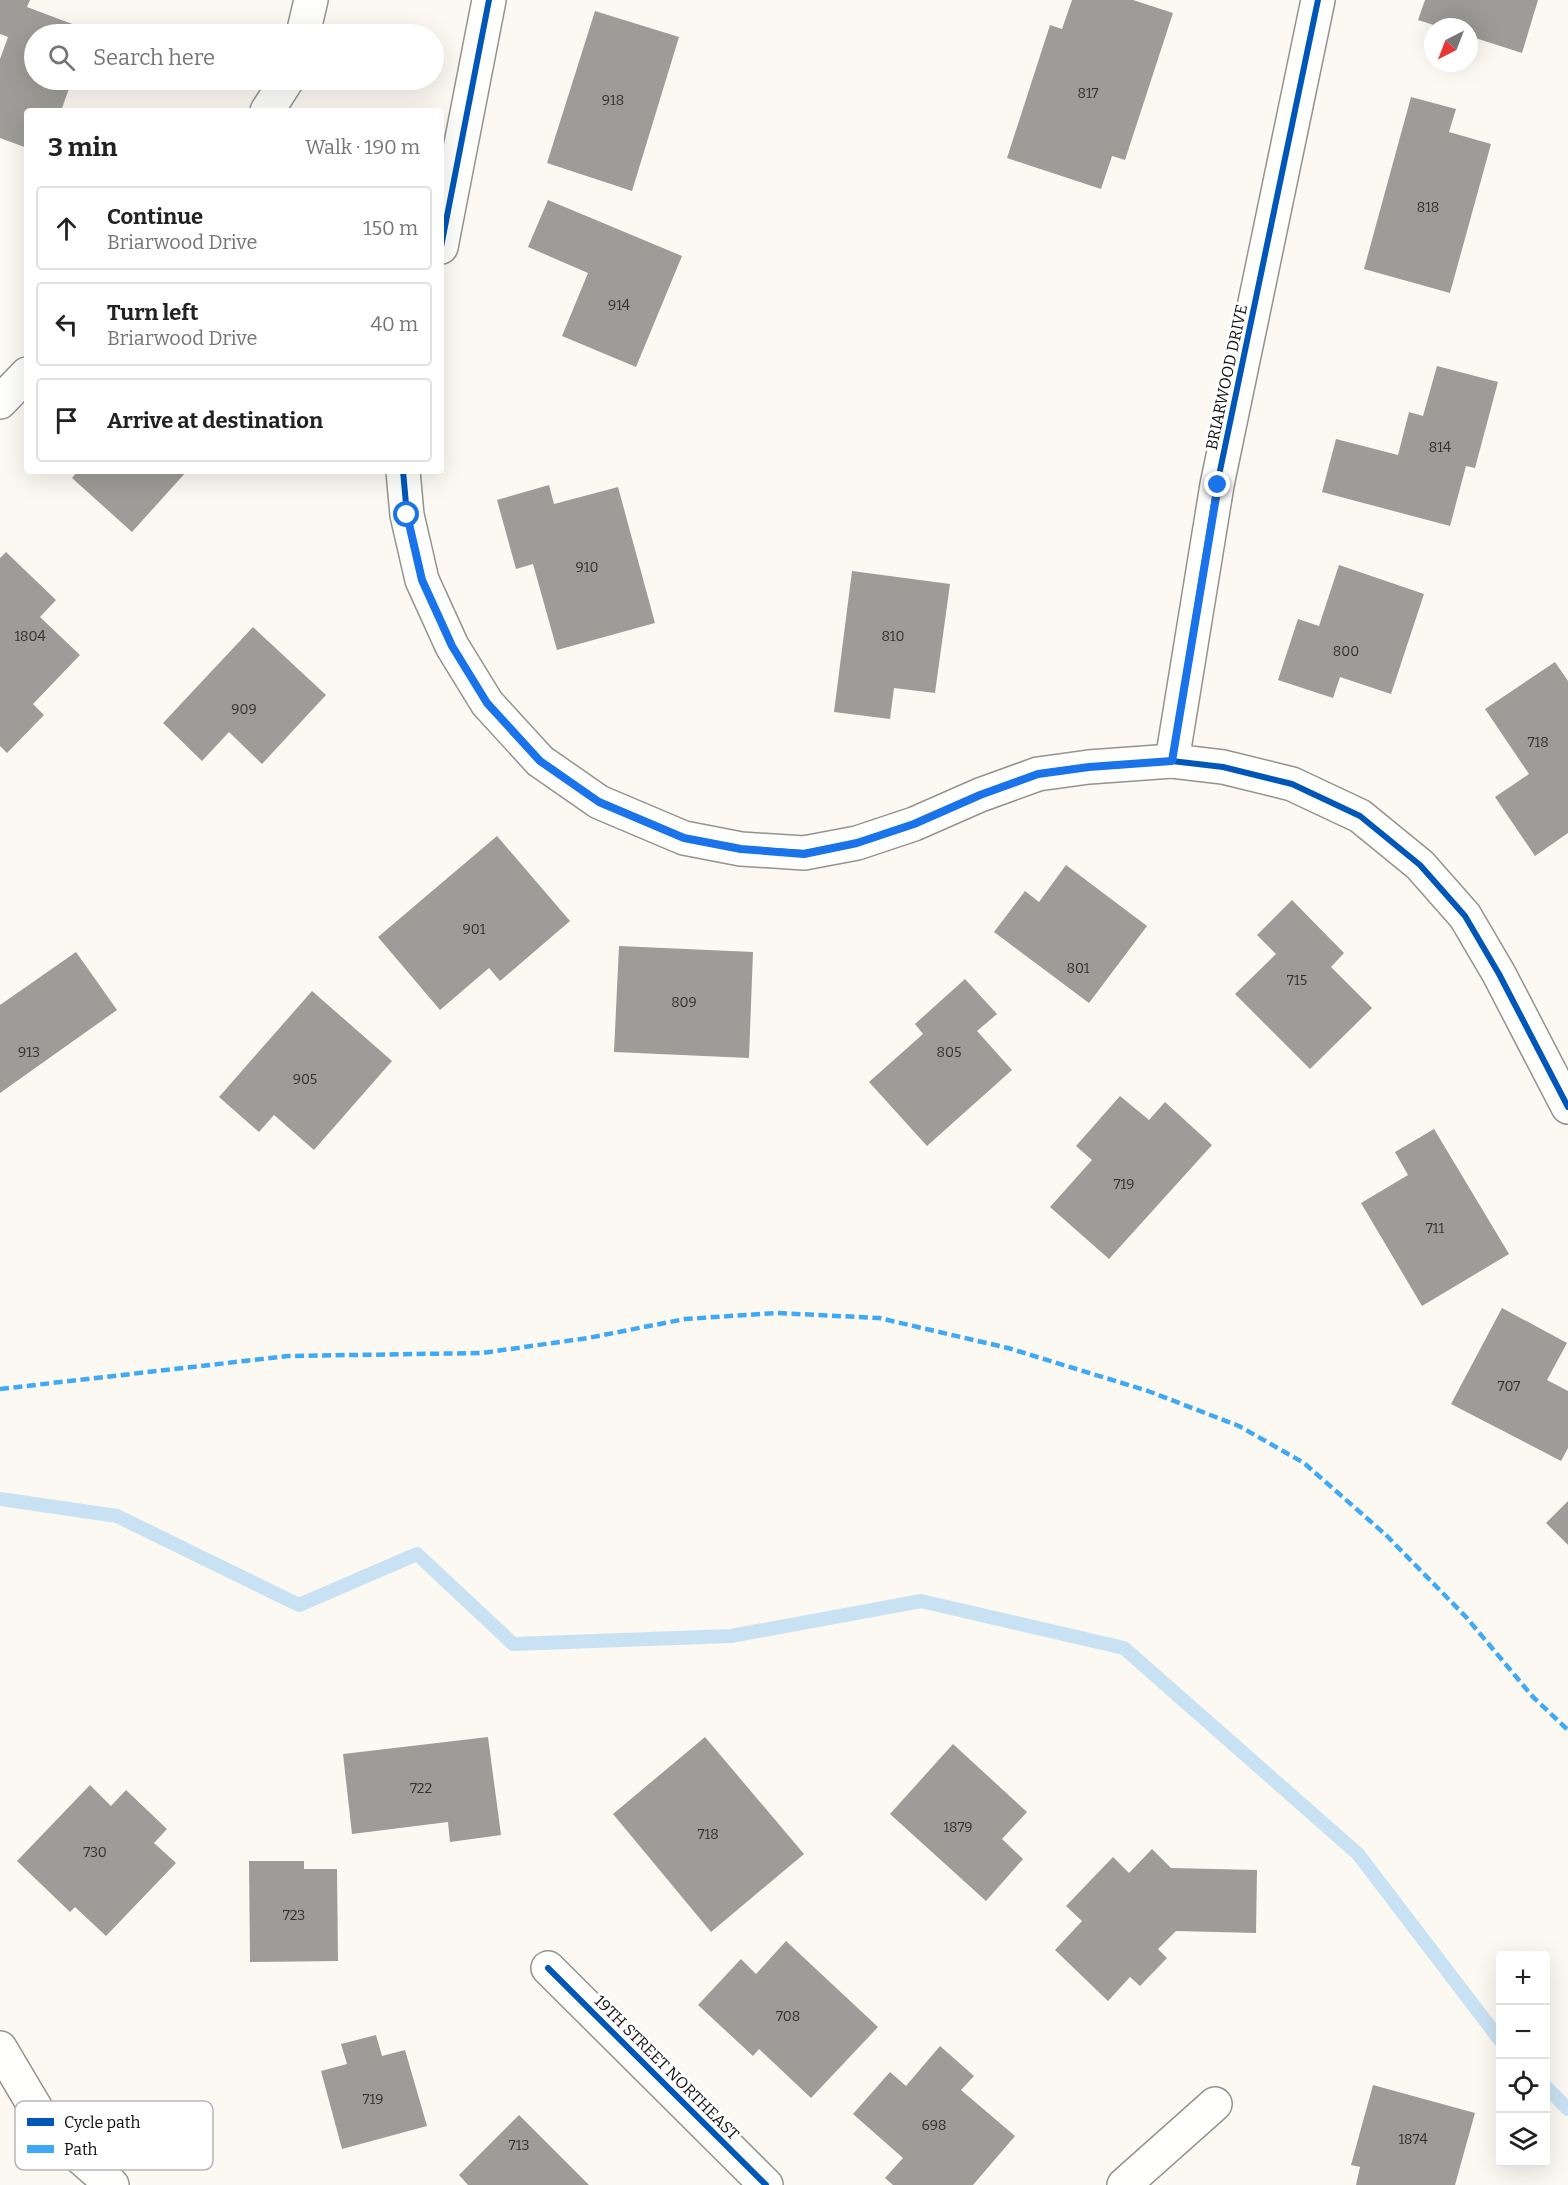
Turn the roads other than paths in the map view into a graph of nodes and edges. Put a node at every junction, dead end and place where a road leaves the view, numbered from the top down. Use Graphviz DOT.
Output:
graph roads {
  1 [pos="311,0"];
  2 [pos="489,0"];
  3 [pos="1318,0"];
  4 [pos="305,24"];
  5 [pos="281,90"];
  6 [pos="269,108"];
  7 [pos="444,232"];
  8 [pos="24,377"];
  9 [pos="0,402"];
  10 [pos="403,474"];
  11 [pos="1172,761"];
  12 [pos="1568,1107"];
  13 [pos="548,1968"];
  14 [pos="0,2048"];
  15 [pos="31,2101"];
  16 [pos="1215,2104"];
  17 [pos="94,2170"];
  18 [pos="111,2185"];
  19 [pos="766,2185"];
  20 [pos="1124,2185"];
  1 -- 4 [label="street"];
  2 -- 7 [label="street"];
  3 -- 11 [label="street, BRIARWOOD DRIVE"];
  5 -- 6 [label="street"];
  8 -- 9 [label="street"];
  10 -- 11 [label="street"];
  11 -- 12 [label="street"];
  13 -- 19 [label="street, 19TH STREET NORTHEAST"];
  14 -- 15 [label="street"];
  16 -- 20 [label="street"];
  17 -- 18 [label="street"];
}
